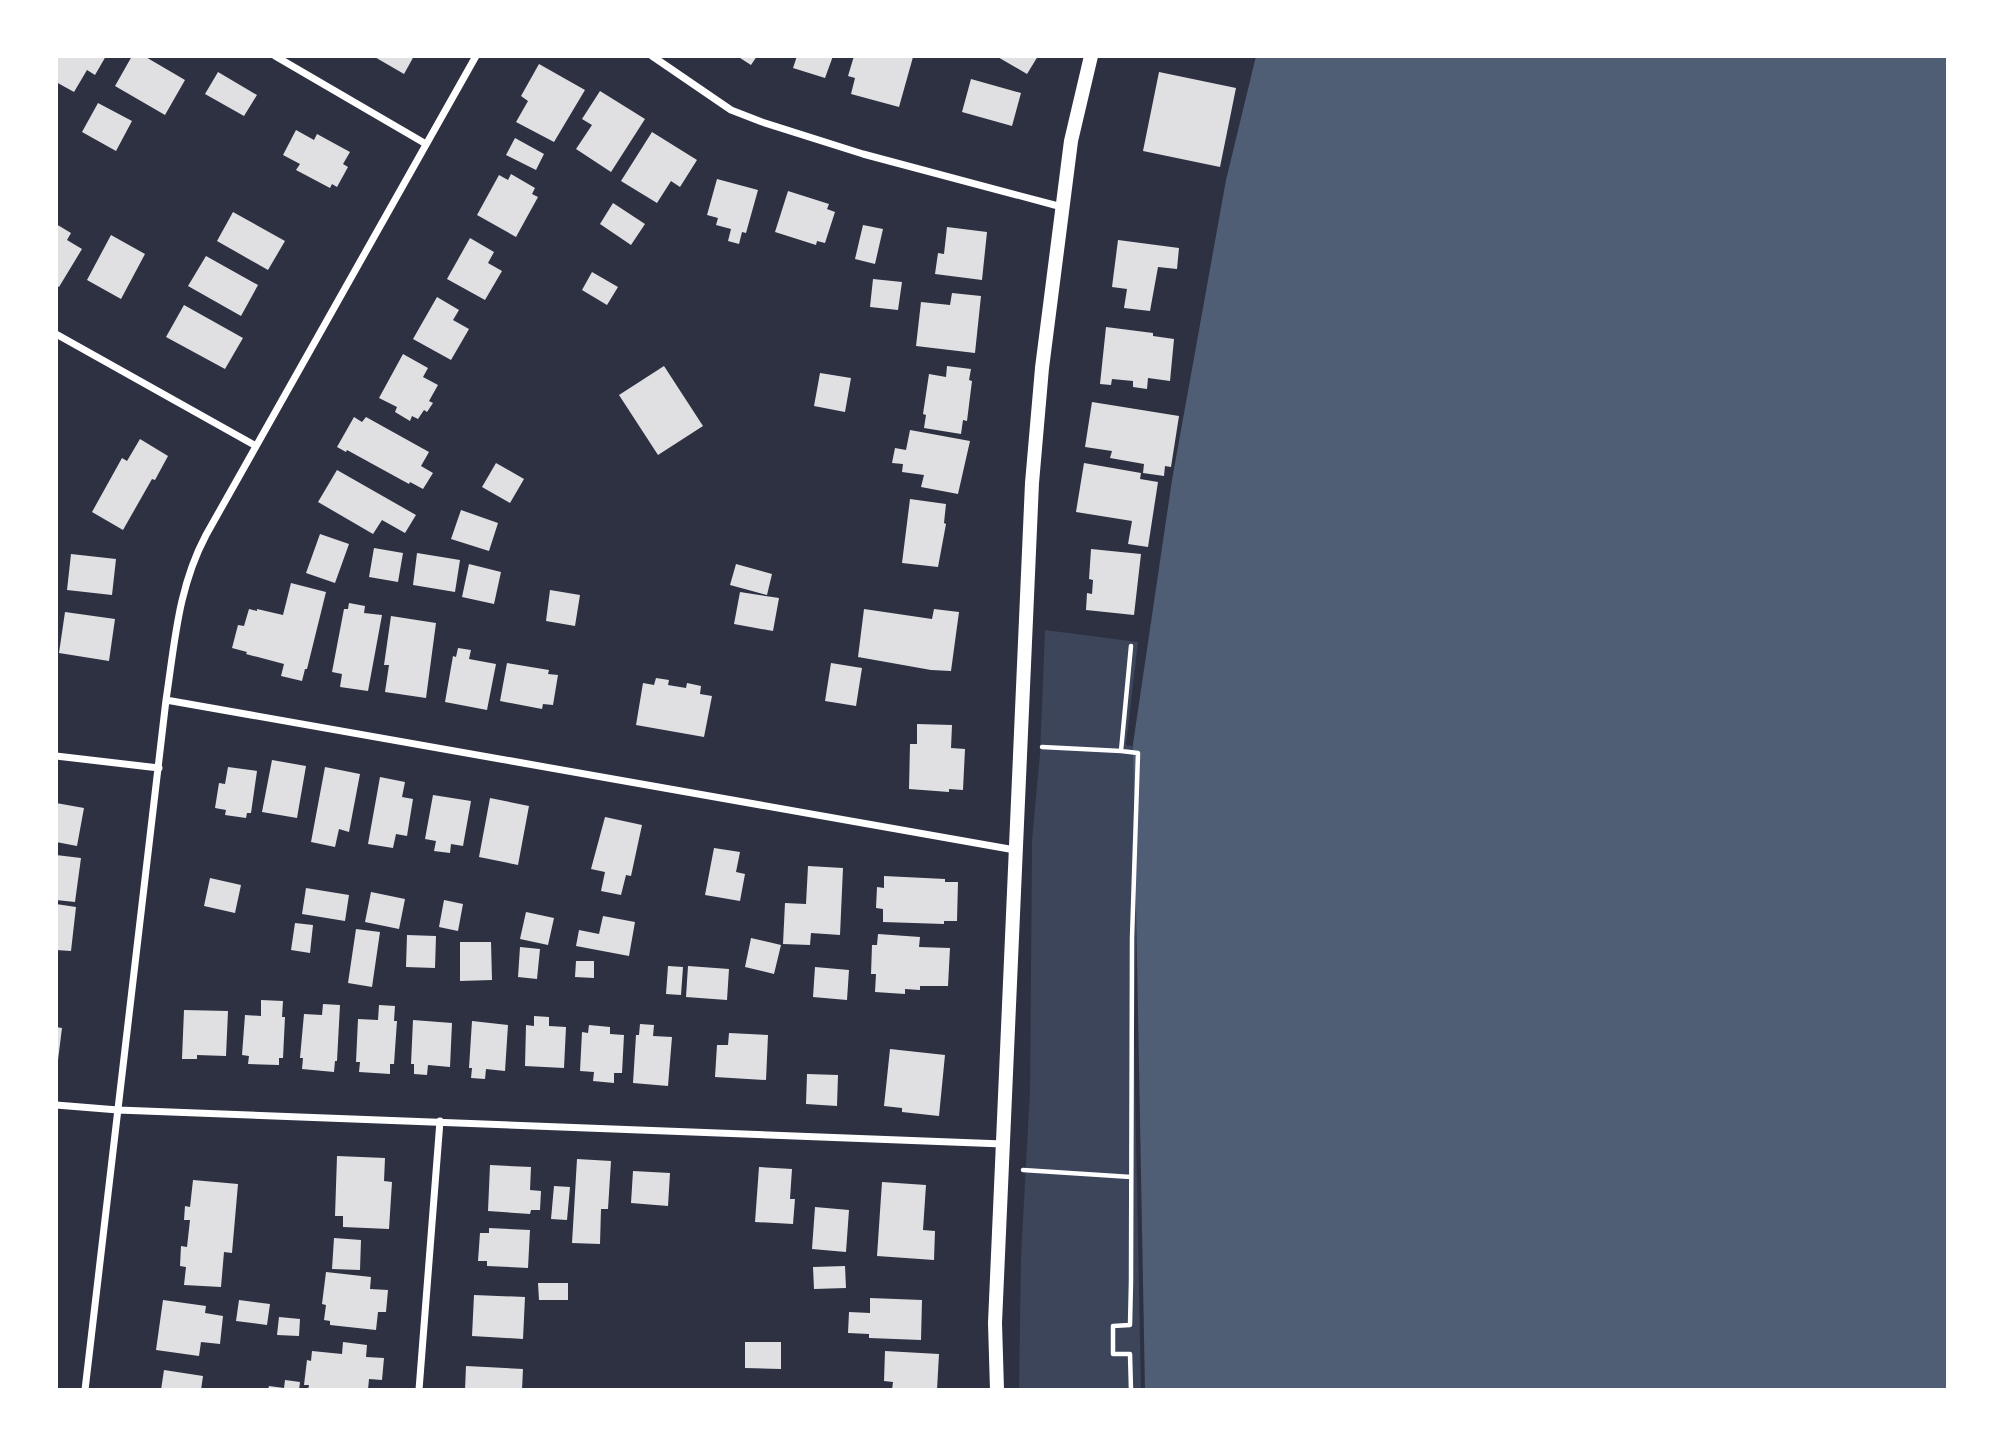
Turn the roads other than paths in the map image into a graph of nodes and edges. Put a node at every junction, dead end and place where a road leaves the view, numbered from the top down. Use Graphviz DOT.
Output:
graph roads {
  1 [pos="275,56"];
  2 [pos="476,56"];
  3 [pos="652,56"];
  4 [pos="1091,56"];
  5 [pos="426,144"];
  6 [pos="1062,207"];
  7 [pos="56,334"];
  8 [pos="256,446"];
  9 [pos="166,700"];
  10 [pos="56,756"];
  11 [pos="159,768"];
  12 [pos="1015,850"];
  13 [pos="56,1105"];
  14 [pos="118,1110"];
  15 [pos="440,1121"];
  16 [pos="1004,1144"];
  17 [pos="85,1390"];
  18 [pos="419,1390"];
  19 [pos="997,1390"];
  1 -- 5 [label="street"];
  2 -- 5 [label="street"];
  3 -- 6 [label="street"];
  4 -- 6 [label="main road"];
  5 -- 8 [label="street"];
  6 -- 12 [label="main road"];
  7 -- 8 [label="street"];
  8 -- 9 [label="street"];
  9 -- 11 [label="street"];
  9 -- 12 [label="street"];
  10 -- 11 [label="street"];
  11 -- 14 [label="street"];
  12 -- 16 [label="main road"];
  13 -- 14 [label="street"];
  14 -- 15 [label="street"];
  14 -- 17 [label="street"];
  15 -- 16 [label="street"];
  15 -- 18 [label="street"];
  16 -- 19 [label="main road"];
}
